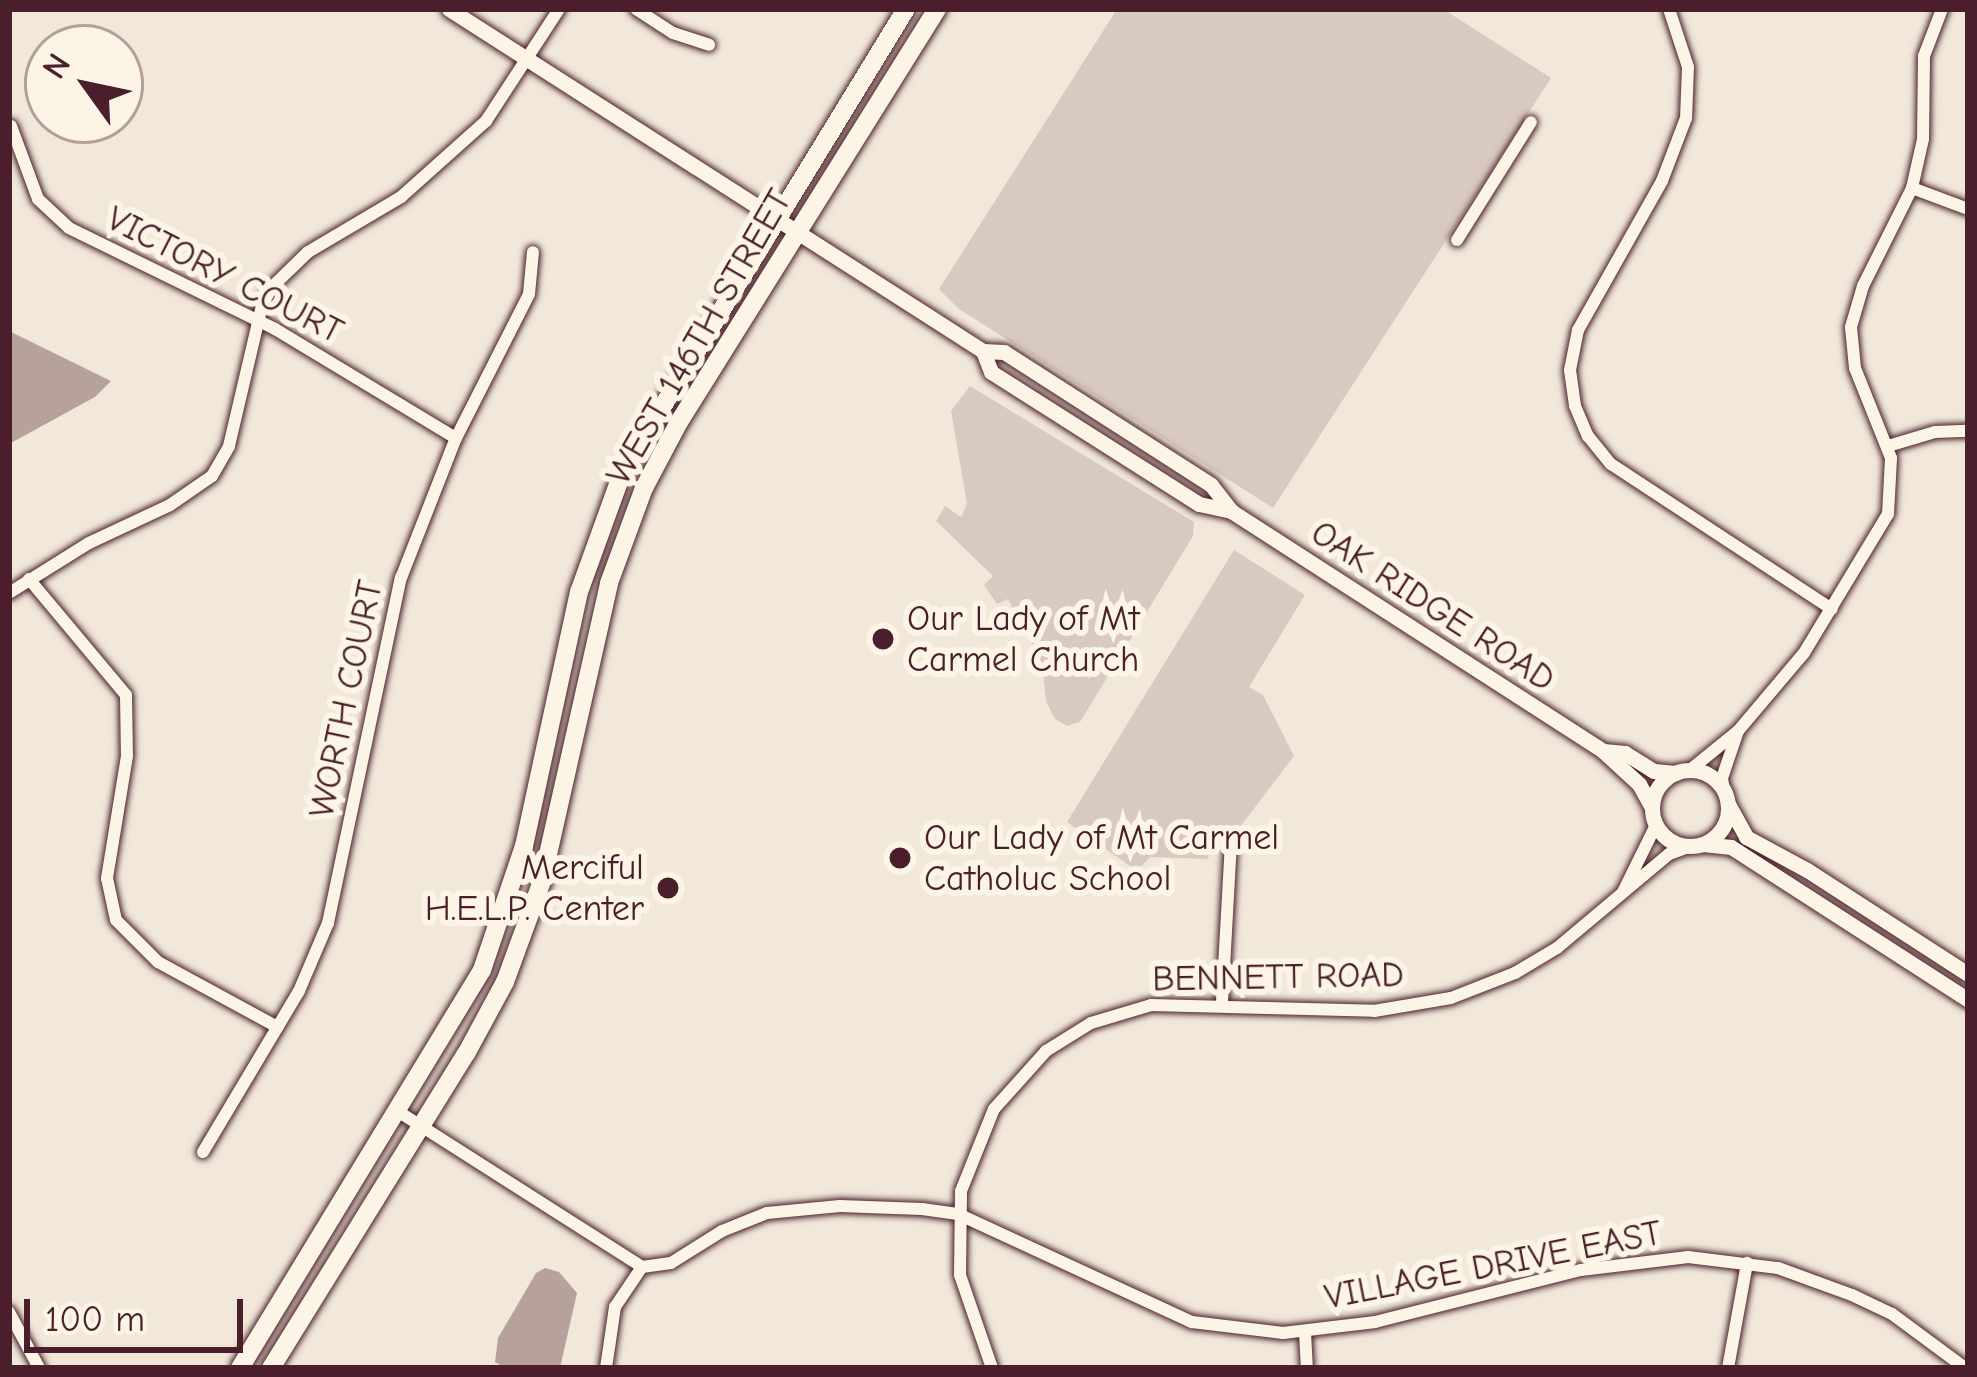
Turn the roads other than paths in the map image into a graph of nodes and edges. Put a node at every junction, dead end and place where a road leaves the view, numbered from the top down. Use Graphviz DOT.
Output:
graph roads {
  1 [pos="449,9"];
  2 [pos="559,9"];
  3 [pos="636,9"];
  4 [pos="906,9"];
  5 [pos="938,9"];
  6 [pos="1669,9"];
  7 [pos="1942,9"];
  8 [pos="709,45"];
  9 [pos="529,61"];
  10 [pos="1531,122"];
  11 [pos="11,126"];
  12 [pos="1912,188"];
  13 [pos="1968,209"];
  14 [pos="775,219"];
  15 [pos="796,233"];
  16 [pos="1457,240"];
  17 [pos="533,252"];
  18 [pos="258,320"];
  19 [pos="1968,431"];
  20 [pos="456,438"];
  21 [pos="1888,446"];
  22 [pos="29,579"];
  23 [pos="9,593"];
  24 [pos="1832,609"];
  25 [pos="1738,731"];
  26 [pos="1603,751"];
  27 [pos="1683,771"];
  28 [pos="1726,798"];
  29 [pos="1652,807"];
  30 [pos="1656,825"];
  31 [pos="1231,842"];
  32 [pos="1697,845"];
  33 [pos="1622,893"];
  34 [pos="1968,974"];
  35 [pos="1968,1000"];
  36 [pos="1222,1004"];
  37 [pos="277,1027"];
  38 [pos="400,1112"];
  39 [pos="422,1126"];
  40 [pos="203,1151"];
  41 [pos="958,1214"];
  42 [pos="1747,1263"];
  43 [pos="642,1268"];
  44 [pos="9,1312"];
  45 [pos="1305,1332"];
  46 [pos="39,1368"];
  47 [pos="240,1368"];
  48 [pos="271,1368"];
  49 [pos="605,1368"];
  50 [pos="992,1368"];
  51 [pos="1307,1368"];
  52 [pos="1728,1368"];
  53 [pos="1965,1368"];
  1 -- 9 [label="street, OAK RIDGE ROAD"];
  2 -- 9 [label="street"];
  3 -- 8 [label="street"];
  4 -- 14 [label="main road, WEST 146TH STREET"];
  5 -- 15 [label="main road, WEST 146TH STREET"];
  6 -- 24 [label="street"];
  7 -- 12 [label="street"];
  9 -- 14 [label="street, OAK RIDGE ROAD"];
  9 -- 18 [label="street"];
  10 -- 16 [label="street"];
  11 -- 18 [label="street, VICTORY COURT"];
  12 -- 13 [label="street"];
  12 -- 21 [label="street"];
  14 -- 15 [label="street, OAK RIDGE ROAD"];
  14 -- 38 [label="main road, WEST 146TH STREET"];
  15 -- 26 [label="street, OAK RIDGE ROAD"];
  15 -- 39 [label="main road, WEST 146TH STREET"];
  17 -- 20 [label="street, WORTH COURT"];
  18 -- 20 [label="street, VICTORY COURT"];
  18 -- 22 [label="street"];
  19 -- 21 [label="street"];
  20 -- 37 [label="street, WORTH COURT"];
  21 -- 24 [label="street"];
  22 -- 23 [label="street"];
  22 -- 37 [label="street"];
  24 -- 25 [label="street"];
  25 -- 27 [label="street"];
  25 -- 28 [label="street"];
  26 -- 27 [label="street, OAK RIDGE ROAD"];
  26 -- 29 [label="street, OAK RIDGE ROAD"];
  27 -- 28 [label="street"];
  27 -- 29 [label="street"];
  28 -- 32 [label="street"];
  28 -- 34 [label="street"];
  29 -- 30 [label="street"];
  30 -- 32 [label="street"];
  30 -- 33 [label="street, BENNETT ROAD"];
  31 -- 36 [label="street"];
  32 -- 33 [label="street, BENNETT ROAD"];
  32 -- 35 [label="street"];
  33 -- 36 [label="street, BENNETT ROAD"];
  36 -- 41 [label="street, BENNETT ROAD"];
  37 -- 40 [label="street, WORTH COURT"];
  38 -- 39 [label="street"];
  38 -- 47 [label="main road, WEST 146TH STREET"];
  39 -- 43 [label="street"];
  39 -- 48 [label="main road, WEST 146TH STREET"];
  41 -- 43 [label="street"];
  41 -- 45 [label="street, VILLAGE DRIVE EAST"];
  41 -- 50 [label="street, BENNETT ROAD"];
  42 -- 45 [label="street, VILLAGE DRIVE EAST"];
  42 -- 52 [label="street"];
  42 -- 53 [label="street, VILLAGE DRIVE EAST"];
  43 -- 49 [label="street"];
  44 -- 46 [label="street"];
  45 -- 51 [label="street"];
}
